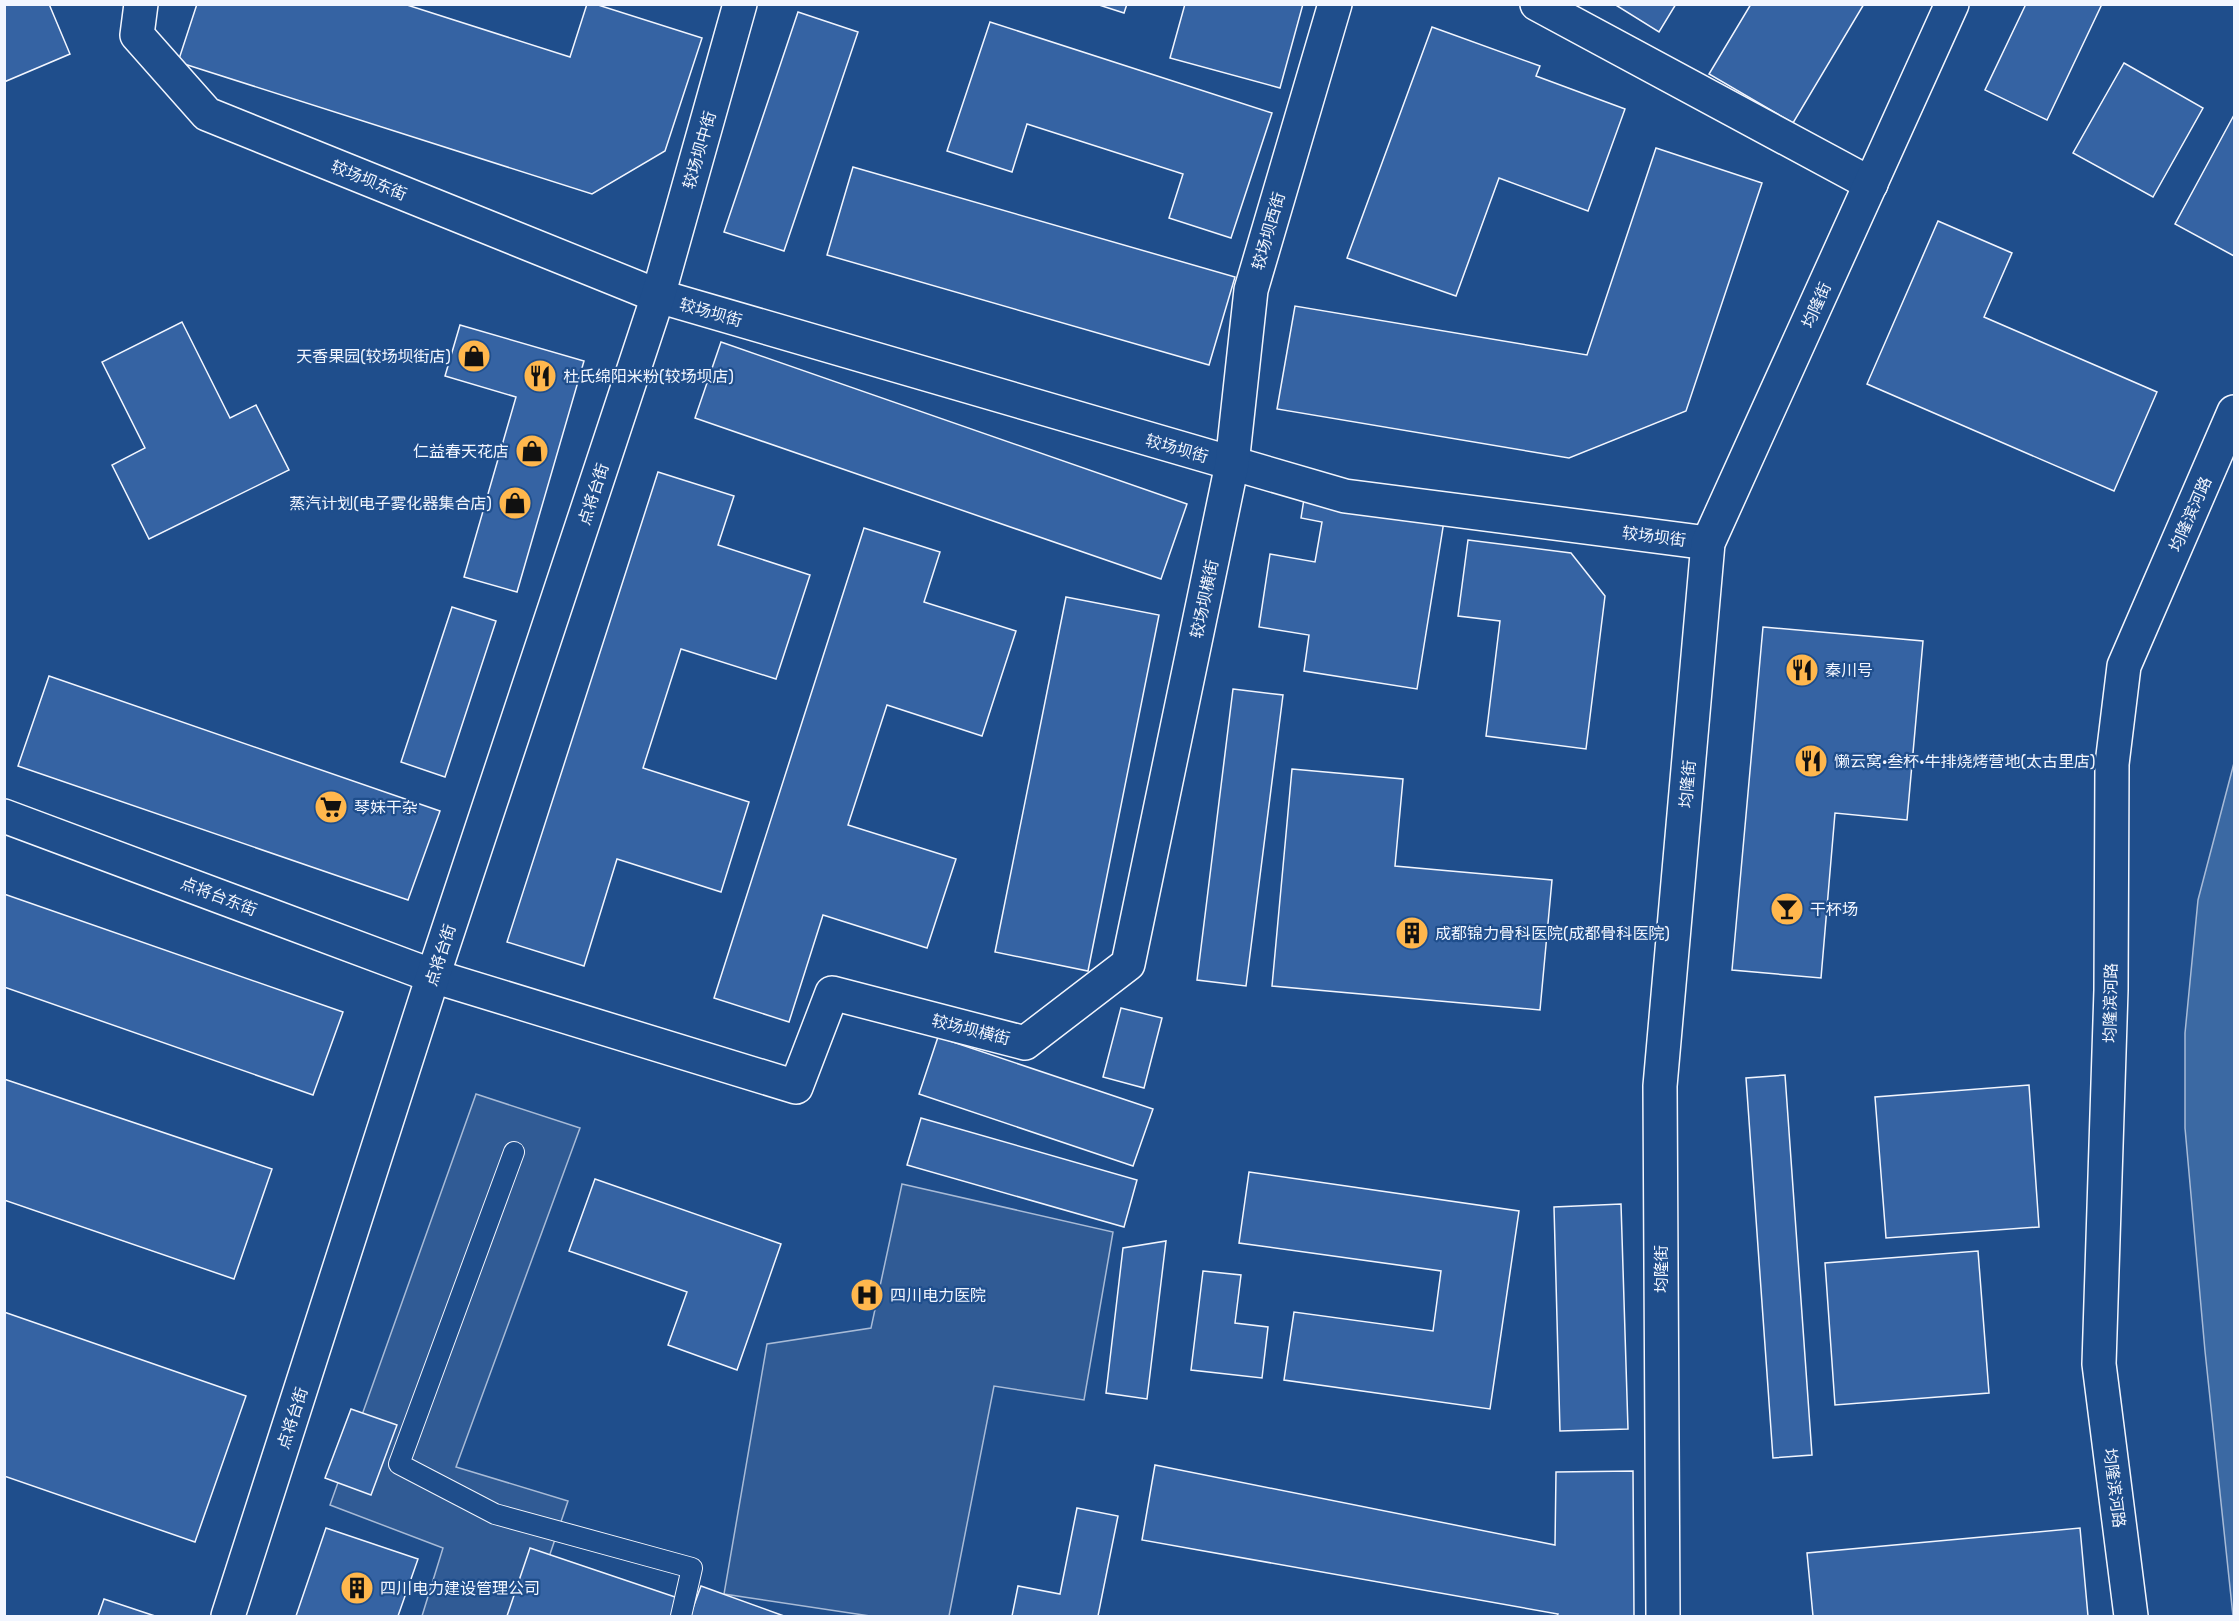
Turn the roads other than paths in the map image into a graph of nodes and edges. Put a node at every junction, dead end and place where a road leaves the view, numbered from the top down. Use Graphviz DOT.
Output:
graph roads {
  1 [pos="141,4"];
  2 [pos="740,4"];
  3 [pos="1335,4"];
  4 [pos="1537,4"];
  5 [pos="1952,4"];
  6 [pos="1871,184"];
  7 [pos="658,296"];
  8 [pos="2235,412"];
  9 [pos="1232,464"];
  10 [pos="1708,543"];
  11 [pos="4,816"];
  12 [pos="433,976"];
  13 [pos="514,1152"];
  14 [pos="228,1617"];
  15 [pos="681,1617"];
  16 [pos="1663,1617"];
  17 [pos="2131,1617"];
  1 -- 7 [label="street, 较场坝东街"];
  2 -- 7 [label="street, 较场坝中街"];
  3 -- 9 [label="street, 较场坝西街"];
  4 -- 6 [label="street"];
  5 -- 6 [label="street, 均隆街"];
  6 -- 10 [label="street, 均隆街"];
  7 -- 9 [label="street, 较场坝街"];
  7 -- 12 [label="street, 点将台街"];
  8 -- 17 [label="street, 均隆滨河路"];
  9 -- 10 [label="street, 较场坝街"];
  9 -- 12 [label="street, 较场坝横街"];
  10 -- 16 [label="street, 均隆街"];
  11 -- 12 [label="street, 点将台东街"];
  12 -- 14 [label="street, 点将台街"];
  13 -- 15 [label="lane"];
}
